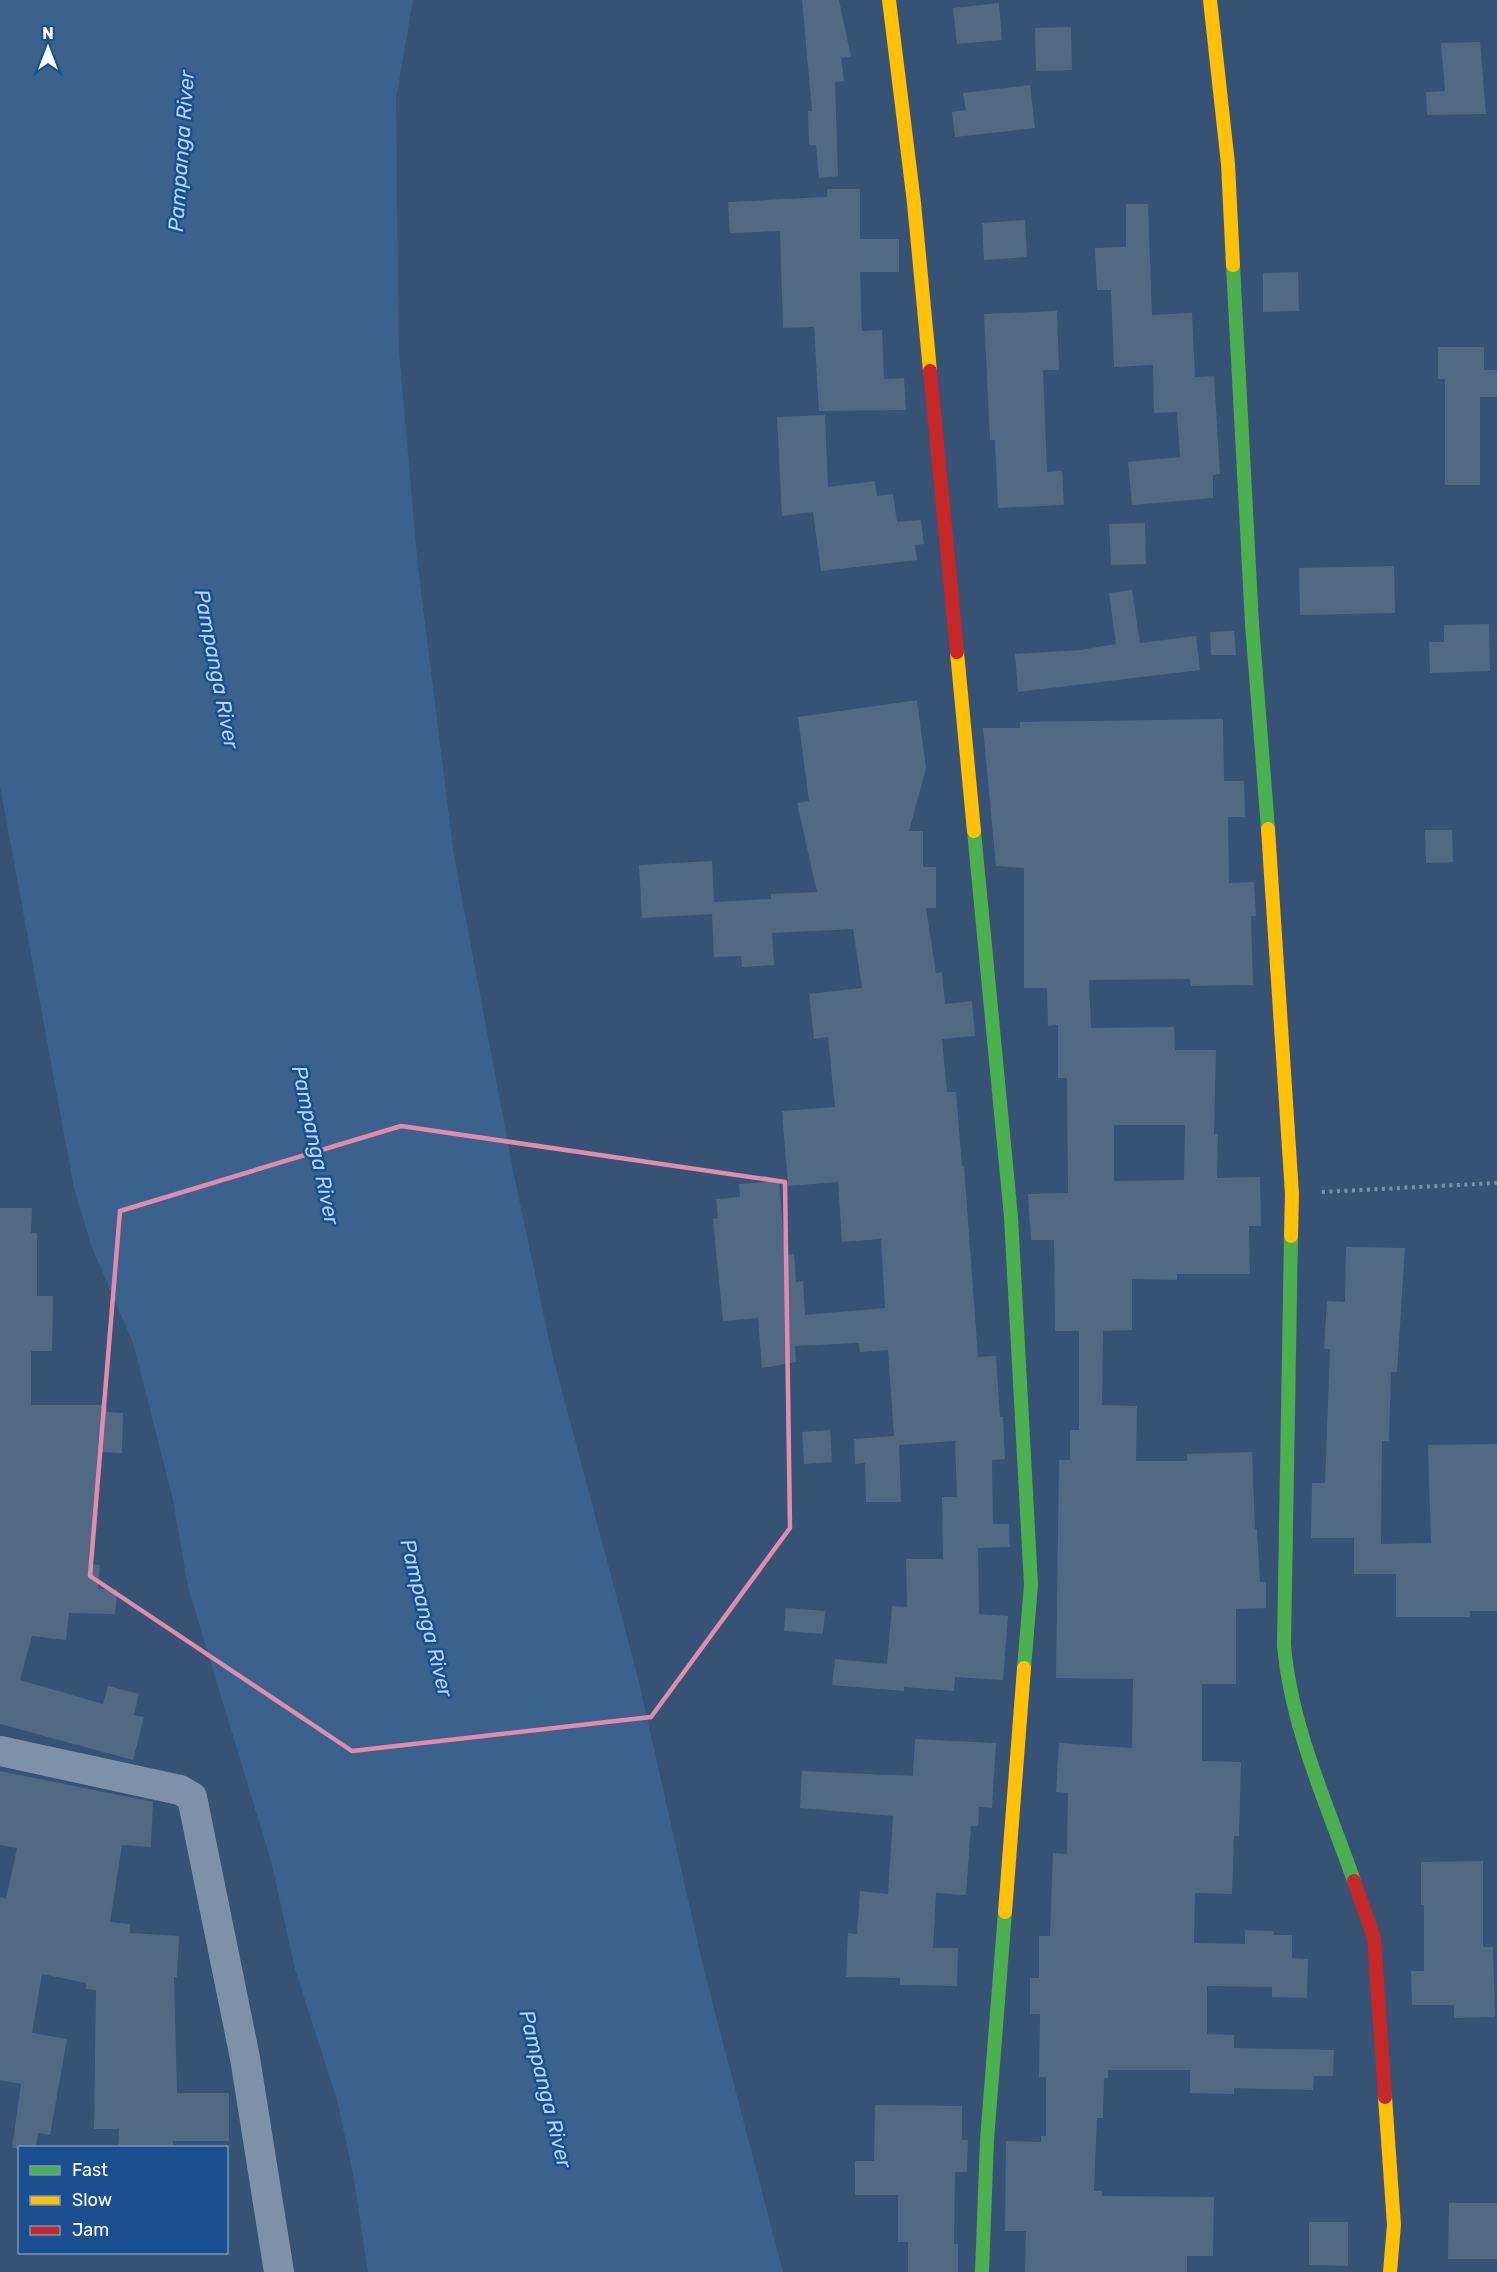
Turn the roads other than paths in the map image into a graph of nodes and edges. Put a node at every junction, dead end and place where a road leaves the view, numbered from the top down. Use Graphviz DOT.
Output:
graph roads {
  1 [pos="889,0"];
  2 [pos="1210,0"];
  3 [pos="0,1751"];
  4 [pos="279,2272"];
  5 [pos="982,2272"];
  6 [pos="1390,2272"];
  1 -- 5 [label="street"];
  2 -- 6 [label="street"];
  3 -- 4 [label="street"];
}
